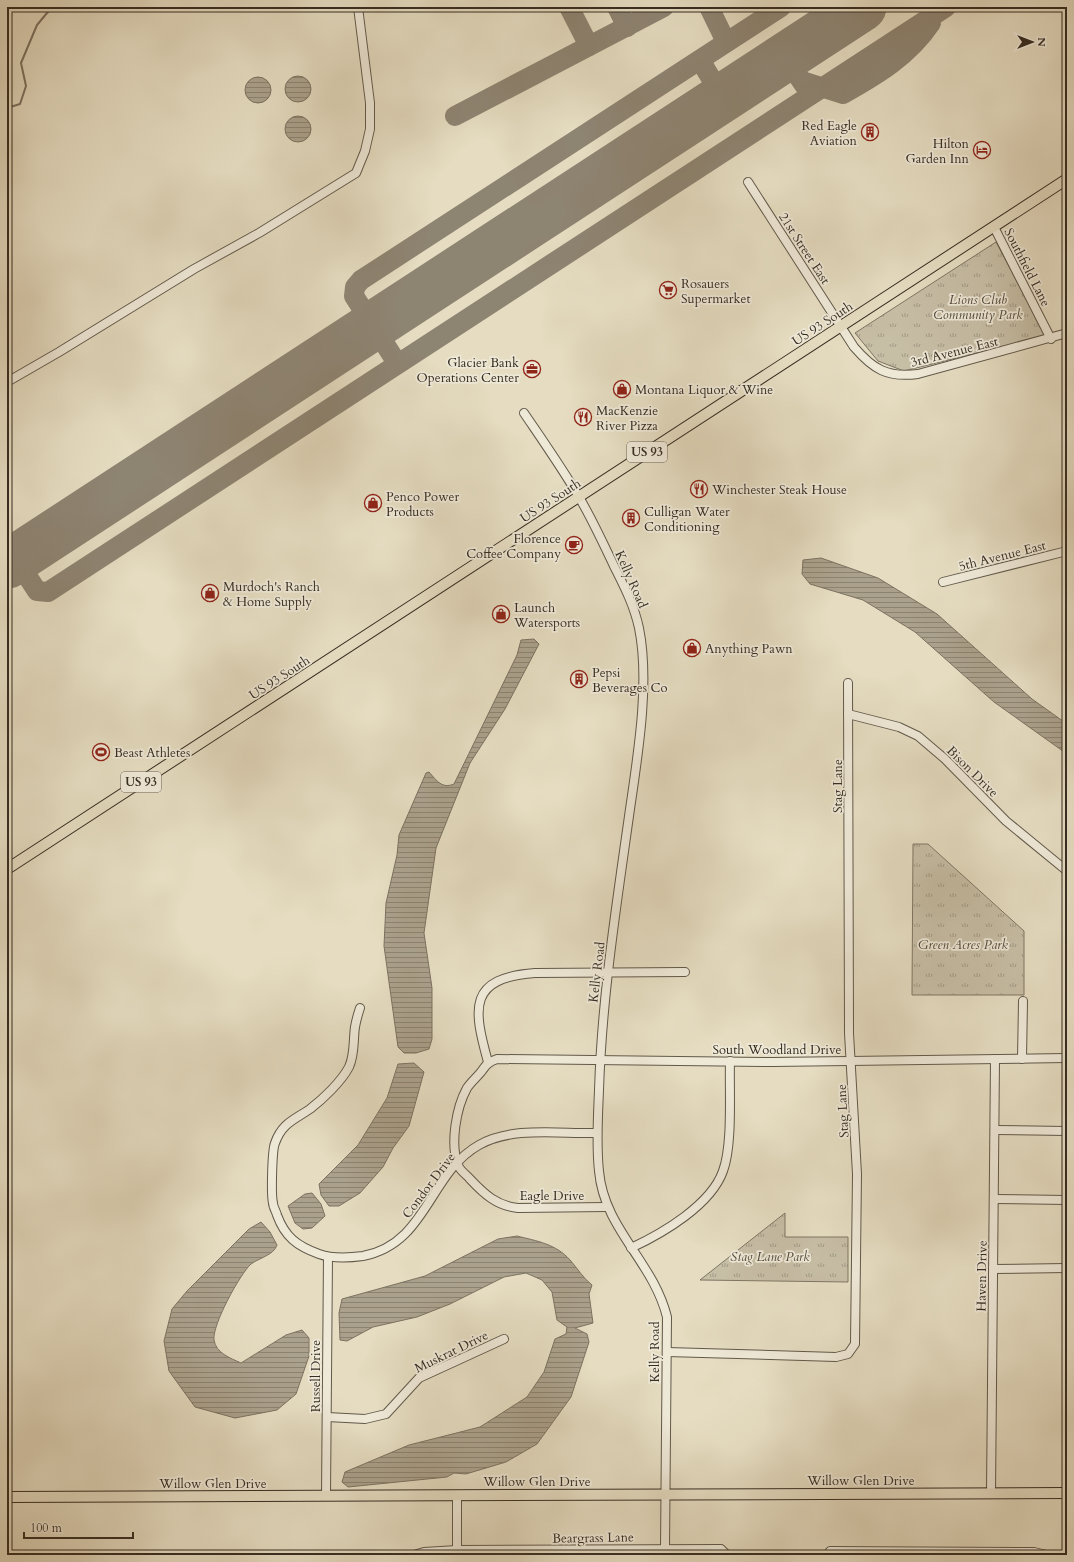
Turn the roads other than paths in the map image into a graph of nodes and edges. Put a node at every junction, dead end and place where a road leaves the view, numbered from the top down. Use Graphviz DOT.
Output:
graph roads {
  1 [pos="358,7"];
  2 [pos="1067,179"];
  3 [pos="748,182"];
  4 [pos="994,227"];
  5 [pos="841,326"];
  6 [pos="1067,334"];
  7 [pos="1051,339"];
  8 [pos="7,382"];
  9 [pos="524,413"];
  10 [pos="579,496"];
  11 [pos="1067,551"];
  12 [pos="943,582"];
  13 [pos="848,683"];
  14 [pos="848,714"];
  15 [pos="7,869"];
  16 [pos="1067,871"];
  17 [pos="685,972"];
  18 [pos="608,973"];
  19 [pos="1023,1001"];
  20 [pos="360,1008"];
  21 [pos="1022,1058"];
  22 [pos="1067,1058"];
  23 [pos="995,1059"];
  24 [pos="600,1060"];
  25 [pos="851,1060"];
  26 [pos="730,1061"];
  27 [pos="488,1062"];
  28 [pos="995,1130"];
  29 [pos="1067,1131"];
  30 [pos="597,1133"];
  31 [pos="458,1162"];
  32 [pos="994,1199"];
  33 [pos="1067,1200"];
  34 [pos="607,1207"];
  35 [pos="631,1248"];
  36 [pos="328,1257"];
  37 [pos="993,1268"];
  38 [pos="1067,1268"];
  39 [pos="504,1339"];
  40 [pos="667,1352"];
  41 [pos="327,1417"];
  42 [pos="991,1493"];
  43 [pos="1067,1493"];
  44 [pos="664,1494"];
  45 [pos="326,1495"];
  46 [pos="457,1495"];
  47 [pos="7,1497"];
  48 [pos="665,1548"];
  49 [pos="457,1550"];
  50 [pos="524,1553"];
  51 [pos="414,1555"];
  52 [pos="726,1555"];
  53 [pos="828,1555"];
  54 [pos="1046,1555"];
  1 -- 8 [label="street"];
  2 -- 4 [label="main road, US 93 South / US 93"];
  3 -- 5 [label="street, 21st Street East"];
  4 -- 5 [label="main road, US 93 South / US 93"];
  4 -- 7 [label="street, Southfield Lane"];
  5 -- 7 [label="street, 3rd Avenue East"];
  5 -- 10 [label="main road, US 93 South / US 93"];
  6 -- 7 [label="street, 3rd Avenue East"];
  9 -- 10 [label="street, Kelly Road"];
  10 -- 15 [label="main road, US 93 South / US 93"];
  10 -- 18 [label="street, Kelly Road"];
  11 -- 12 [label="street, 5th Avenue East"];
  13 -- 14 [label="street, Stag Lane"];
  14 -- 16 [label="street, Bison Drive"];
  14 -- 25 [label="street, Stag Lane"];
  17 -- 18 [label="street"];
  18 -- 24 [label="street, Kelly Road"];
  18 -- 27 [label="street"];
  19 -- 21 [label="street"];
  20 -- 36 [label="street"];
  21 -- 22 [label="street, South Woodland Drive"];
  21 -- 23 [label="street, South Woodland Drive"];
  23 -- 25 [label="street, South Woodland Drive"];
  23 -- 28 [label="street, Haven Drive"];
  24 -- 26 [label="street, South Woodland Drive"];
  24 -- 27 [label="street, South Woodland Drive"];
  24 -- 30 [label="street, Kelly Road"];
  25 -- 26 [label="street, South Woodland Drive"];
  25 -- 40 [label="street, Stag Lane"];
  26 -- 35 [label="street"];
  27 -- 31 [label="street, Eagle Drive"];
  28 -- 29 [label="street"];
  28 -- 32 [label="street, Haven Drive"];
  30 -- 31 [label="street, Condor Drive"];
  30 -- 34 [label="street, Kelly Road"];
  31 -- 34 [label="street, Eagle Drive"];
  31 -- 36 [label="street, Condor Drive"];
  32 -- 33 [label="street"];
  32 -- 37 [label="street, Haven Drive"];
  34 -- 35 [label="street, Kelly Road"];
  35 -- 40 [label="street, Kelly Road"];
  36 -- 41 [label="street, Russell Drive"];
  37 -- 38 [label="street"];
  37 -- 42 [label="street, Haven Drive"];
  39 -- 41 [label="street, Muskrat Drive"];
  40 -- 44 [label="street, Kelly Road"];
  41 -- 45 [label="street, Russell Drive"];
  42 -- 43 [label="main road, Willow Glen Drive"];
  42 -- 44 [label="main road, Willow Glen Drive"];
  44 -- 46 [label="main road, Willow Glen Drive"];
  44 -- 48 [label="street, Kelly Road"];
  45 -- 46 [label="main road, Willow Glen Drive"];
  45 -- 47 [label="main road, Willow Glen Drive"];
  46 -- 49 [label="street"];
  48 -- 50 [label="street, Beargrass Lane"];
  48 -- 52 [label="street, Beargrass Lane"];
  49 -- 50 [label="street, Beargrass Lane"];
  49 -- 51 [label="street, Beargrass Lane"];
  53 -- 54 [label="street"];
}
